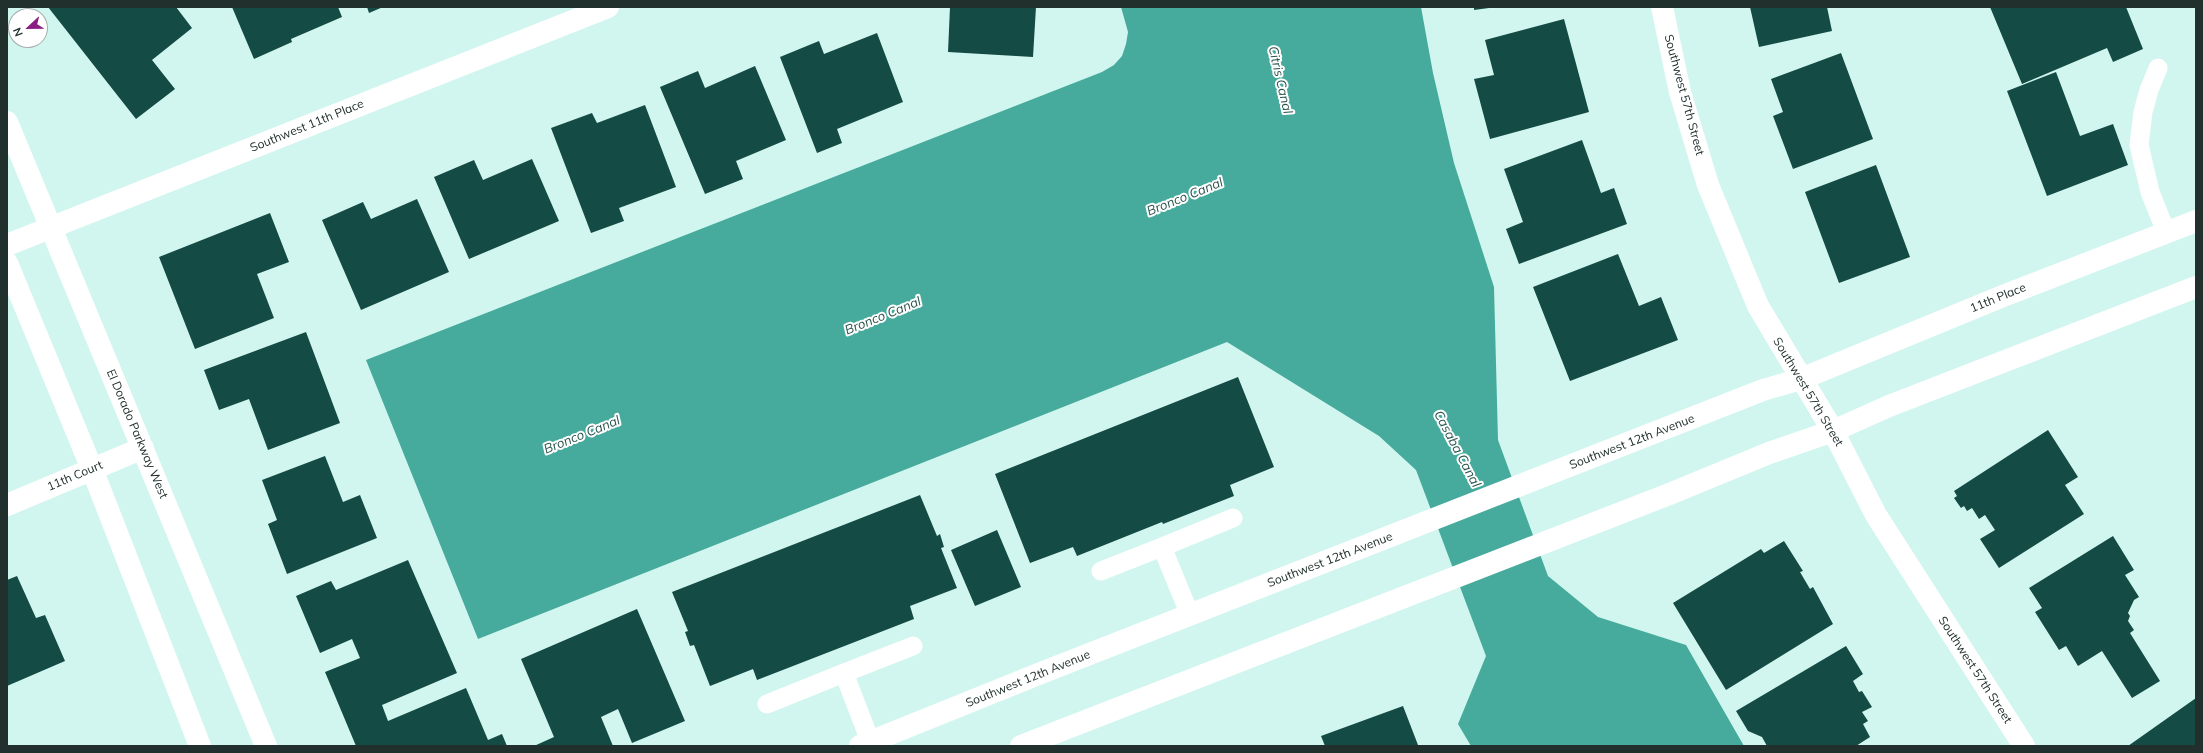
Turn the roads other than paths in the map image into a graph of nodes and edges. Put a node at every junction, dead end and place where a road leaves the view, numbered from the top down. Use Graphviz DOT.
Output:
graph roads {
  1 [pos="608,7"];
  2 [pos="1662,7"];
  3 [pos="2158,68"];
  4 [pos="7,122"];
  5 [pos="2196,221"];
  6 [pos="51,227"];
  7 [pos="2166,232"];
  8 [pos="7,245"];
  9 [pos="7,263"];
  10 [pos="2196,287"];
  11 [pos="1801,379"];
  12 [pos="1832,431"];
  13 [pos="143,448"];
  14 [pos="92,469"];
  15 [pos="7,504"];
  16 [pos="1233,518"];
  17 [pos="1162,547"];
  18 [pos="1101,571"];
  19 [pos="1190,615"];
  20 [pos="913,646"];
  21 [pos="844,673"];
  22 [pos="768,704"];
  23 [pos="868,745"];
  24 [pos="200,746"];
  25 [pos="266,746"];
  26 [pos="1021,746"];
  27 [pos="2024,746"];
  1 -- 6 [label="street, Southwest 11th Place"];
  2 -- 11 [label="street, Southwest 57th Street"];
  3 -- 7 [label="lane"];
  4 -- 6 [label="street, El Dorado Parkway West"];
  5 -- 7 [label="street, 11th Place"];
  6 -- 8 [label="street, Southwest 11th Place"];
  6 -- 13 [label="street, El Dorado Parkway West"];
  7 -- 11 [label="street, 11th Place"];
  9 -- 14 [label="street"];
  10 -- 12 [label="street"];
  11 -- 12 [label="street, Southwest 57th Street"];
  11 -- 19 [label="street, Southwest 12th Avenue"];
  12 -- 26 [label="street"];
  12 -- 27 [label="street, Southwest 57th Street"];
  13 -- 14 [label="street, 11th Court"];
  13 -- 25 [label="street, El Dorado Parkway West"];
  14 -- 15 [label="street, 11th Court"];
  14 -- 24 [label="street"];
  16 -- 17 [label="lane"];
  17 -- 18 [label="lane"];
  17 -- 19 [label="lane"];
  19 -- 23 [label="street, Southwest 12th Avenue"];
  20 -- 21 [label="lane"];
  21 -- 22 [label="lane"];
  21 -- 23 [label="lane"];
}
